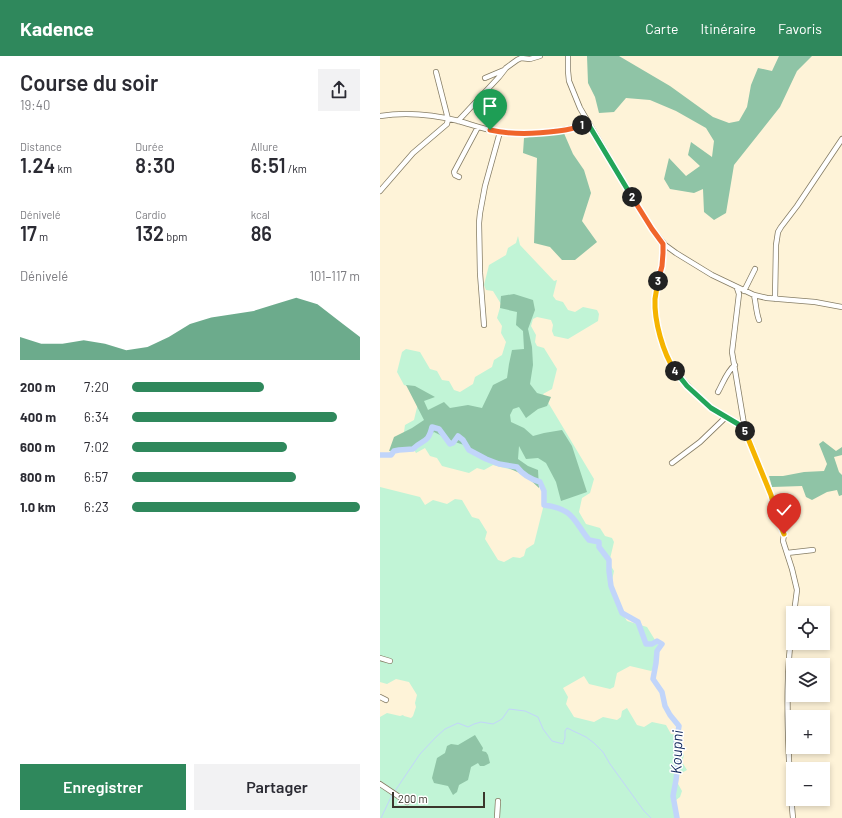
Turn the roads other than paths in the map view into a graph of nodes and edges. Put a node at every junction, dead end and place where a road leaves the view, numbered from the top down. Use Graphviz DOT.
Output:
graph roads {
  1 [pos="540,56"];
  2 [pos="568,56"];
  3 [pos="504,69"];
  4 [pos="436,72"];
  5 [pos="485,78"];
  6 [pos="380,116"];
  7 [pos="448,119"];
  8 [pos="458,121"];
  9 [pos="587,122"];
  10 [pos="478,127"];
  11 [pos="500,132"];
  12 [pos="842,139"];
  13 [pos="459,177"];
  14 [pos="380,190"];
  15 [pos="660,240"];
  16 [pos="755,269"];
  17 [pos="737,288"];
  18 [pos="744,291"];
  19 [pos="754,296"];
  20 [pos="775,299"];
  21 [pos="842,307"];
  22 [pos="759,320"];
  23 [pos="484,325"];
  24 [pos="735,365"];
  25 [pos="718,392"];
  26 [pos="726,417"];
  27 [pos="745,431"];
  28 [pos="672,463"];
  29 [pos="813,550"];
  30 [pos="787,553"];
  31 [pos="795,606"];
  32 [pos="790,650"];
  33 [pos="380,658"];
  34 [pos="390,661"];
  35 [pos="380,697"];
  36 [pos="386,700"];
  37 [pos="380,784"];
  38 [pos="498,801"];
  39 [pos="407,802"];
  40 [pos="497,818"];
  41 [pos="793,818"];
  1 -- 3 [label="street"];
  2 -- 9 [label="street"];
  3 -- 5 [label="street"];
  3 -- 8 [label="street"];
  4 -- 7 [label="street"];
  6 -- 7 [label="street"];
  7 -- 8 [label="street"];
  7 -- 14 [label="street"];
  8 -- 10 [label="street"];
  9 -- 11 [label="street"];
  9 -- 15 [label="street"];
  10 -- 11 [label="street"];
  10 -- 13 [label="street"];
  11 -- 23 [label="street"];
  12 -- 20 [label="street"];
  15 -- 17 [label="street"];
  15 -- 26 [label="street"];
  16 -- 18 [label="street"];
  17 -- 18 [label="street"];
  17 -- 24 [label="street"];
  18 -- 19 [label="street"];
  19 -- 20 [label="street"];
  19 -- 22 [label="street"];
  20 -- 21 [label="street"];
  24 -- 25 [label="street"];
  24 -- 27 [label="street"];
  26 -- 27 [label="street"];
  26 -- 28 [label="street"];
  27 -- 30 [label="street"];
  29 -- 30 [label="street"];
  30 -- 31 [label="street"];
  32 -- 41 [label="street"];
  33 -- 34 [label="street"];
  35 -- 36 [label="street"];
  37 -- 39 [label="street"];
  38 -- 40 [label="street"];
}
